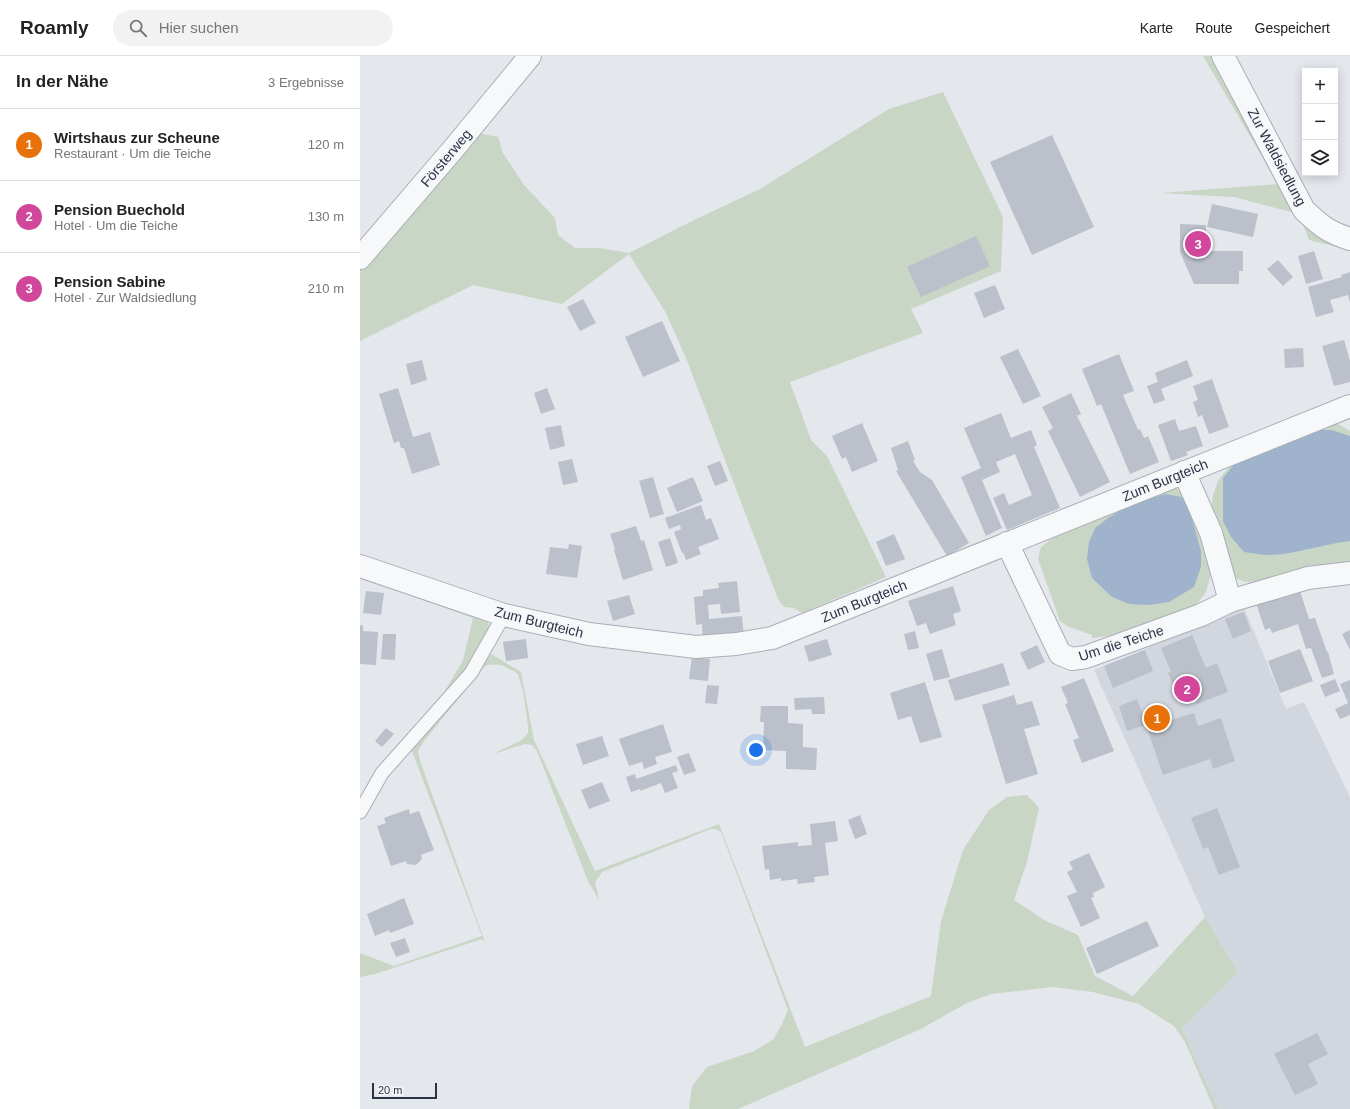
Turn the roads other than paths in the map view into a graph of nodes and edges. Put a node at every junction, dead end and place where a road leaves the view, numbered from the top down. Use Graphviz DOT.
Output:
graph roads {
  1 [pos="530,56"];
  2 [pos="1223,56"];
  3 [pos="1350,239"];
  4 [pos="360,258"];
  5 [pos="1350,407"];
  6 [pos="1184,472"];
  7 [pos="1007,543"];
  8 [pos="360,566"];
  9 [pos="1350,573"];
  10 [pos="1230,601"];
  11 [pos="504,615"];
  12 [pos="360,812"];
  1 -- 4 [label="street, Försterweg"];
  2 -- 3 [label="street, Zur Waldsiedlung"];
  5 -- 6 [label="street, Zum Burgteich"];
  6 -- 7 [label="street, Zum Burgteich"];
  6 -- 10 [label="street"];
  7 -- 10 [label="street, Um die Teiche"];
  7 -- 11 [label="street, Zum Burgteich"];
  8 -- 11 [label="street, Zum Burgteich"];
  9 -- 10 [label="street, Um die Teiche"];
  11 -- 12 [label="lane"];
}
